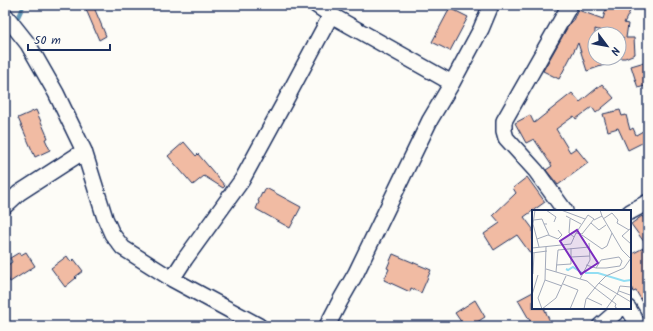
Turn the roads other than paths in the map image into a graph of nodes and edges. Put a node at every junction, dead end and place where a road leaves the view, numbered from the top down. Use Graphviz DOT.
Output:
graph roads {
  1 [pos="316,5"];
  2 [pos="491,5"];
  3 [pos="570,5"];
  4 [pos="5,15"];
  5 [pos="331,15"];
  6 [pos="452,83"];
  7 [pos="84,151"];
  8 [pos="648,202"];
  9 [pos="5,206"];
  10 [pos="564,210"];
  11 [pos="631,211"];
  12 [pos="172,279"];
  13 [pos="620,309"];
  14 [pos="629,309"];
  15 [pos="259,326"];
  16 [pos="328,326"];
  17 [pos="600,326"];
  18 [pos="639,326"];
  1 -- 5 [label="street"];
  2 -- 6 [label="street"];
  3 -- 10 [label="street"];
  4 -- 7 [label="street"];
  5 -- 6 [label="street"];
  5 -- 12 [label="street"];
  6 -- 16 [label="street"];
  7 -- 9 [label="street"];
  7 -- 12 [label="street"];
  8 -- 11 [label="street"];
  12 -- 15 [label="street"];
  13 -- 17 [label="street"];
  14 -- 18 [label="street"];
}
